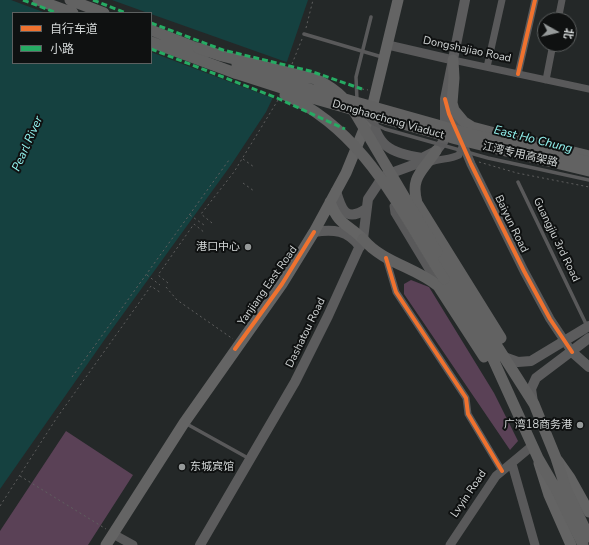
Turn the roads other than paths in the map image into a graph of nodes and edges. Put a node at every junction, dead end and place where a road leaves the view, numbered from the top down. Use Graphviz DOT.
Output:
graph roads {
  1 [pos="38,0"];
  2 [pos="70,0"];
  3 [pos="398,0"];
  4 [pos="465,0"];
  5 [pos="502,0"];
  6 [pos="535,0"];
  7 [pos="562,0"];
  8 [pos="71,12"];
  9 [pos="101,12"];
  10 [pos="560,12"];
  11 [pos="371,17"];
  12 [pos="152,30"];
  13 [pos="304,34"];
  14 [pos="152,42"];
  15 [pos="388,45"];
  16 [pos="198,48"];
  17 [pos="551,52"];
  18 [pos="384,57"];
  19 [pos="453,60"];
  20 [pos="487,67"];
  21 [pos="236,69"];
  22 [pos="518,74"];
  23 [pos="546,80"];
  24 [pos="589,89"];
  25 [pos="445,99"];
  26 [pos="371,112"];
  27 [pos="463,144"];
  28 [pos="436,151"];
  29 [pos="589,156"];
  30 [pos="589,162"];
  31 [pos="427,164"];
  32 [pos="589,171"];
  33 [pos="589,180"];
  34 [pos="518,182"];
  35 [pos="336,191"];
  36 [pos="330,202"];
  37 [pos="417,203"];
  38 [pos="366,209"];
  39 [pos="314,232"];
  40 [pos="362,243"];
  41 [pos="386,258"];
  42 [pos="441,283"];
  43 [pos="588,327"];
  44 [pos="565,340"];
  45 [pos="588,340"];
  46 [pos="572,352"];
  47 [pos="508,359"];
  48 [pos="589,367"];
  49 [pos="534,404"];
  50 [pos="184,423"];
  51 [pos="532,446"];
  52 [pos="538,458"];
  53 [pos="556,458"];
  54 [pos="250,459"];
  55 [pos="512,464"];
  56 [pos="502,471"];
  57 [pos="589,512"];
  58 [pos="113,534"];
  59 [pos="589,536"];
  60 [pos="106,545"];
  61 [pos="133,545"];
  62 [pos="200,545"];
  63 [pos="450,545"];
  64 [pos="535,545"];
  65 [pos="571,545"];
  66 [pos="583,545"];
  1 -- 8 [label="highway"];
  2 -- 9 [label="highway"];
  3 -- 15 [label="main road, Yanjiang East Road"];
  4 -- 19 [label="main road"];
  5 -- 20 [label="street"];
  6 -- 22 [label="street"];
  7 -- 10 [label="street"];
  11 -- 33 [label="lane, 江湾专用高架路, bridge"];
  12 -- 16 [label="highway"];
  13 -- 18 [label="lane"];
  14 -- 21 [label="highway"];
  15 -- 18 [label="main road, Yanjiang East Road"];
  15 -- 19 [label="street, Dongshajiao Road"];
  16 -- 21 [label="highway, bridge"];
  16 -- 47 [label="highway, bridge"];
  17 -- 23 [label="street"];
  18 -- 26 [label="main road, Yanjiang East Road"];
  19 -- 20 [label="street, Dongshajiao Road"];
  19 -- 25 [label="main road"];
  19 -- 29 [label="highway"];
  20 -- 22 [label="street, Dongshajiao Road"];
  21 -- 30 [label="highway, Donghaochong Viaduct, bridge"];
  21 -- 32 [label="highway, Donghaochong Viaduct, bridge"];
  21 -- 42 [label="highway, bridge"];
  22 -- 23 [label="street, Dongshajiao Road"];
  23 -- 24 [label="street, Dongshajiao Road"];
  25 -- 27 [label="street, Baiyun Road"];
  25 -- 28 [label="main road"];
  26 -- 28 [label="main road"];
  26 -- 35 [label="main road, Yanjiang East Road"];
  27 -- 31 [label="street"];
  27 -- 44 [label="street, Baiyun Road"];
  28 -- 31 [label="highway"];
  28 -- 38 [label="main road, Dashatou Road"];
  31 -- 37 [label="highway"];
  34 -- 43 [label="lane, Guangjiu 3rd Road"];
  35 -- 36 [label="main road, Yanjiang East Road"];
  35 -- 38 [label="main road"];
  36 -- 39 [label="main road, Yanjiang East Road"];
  36 -- 40 [label="main road"];
  37 -- 42 [label="street"];
  37 -- 47 [label="highway"];
  38 -- 40 [label="main road, Dashatou Road"];
  39 -- 40 [label="main road"];
  39 -- 50 [label="main road, Yanjiang East Road"];
  40 -- 41 [label="highway"];
  40 -- 54 [label="main road, Dashatou Road"];
  41 -- 42 [label="highway"];
  41 -- 56 [label="street"];
  42 -- 51 [label="highway"];
  43 -- 44 [label="main road"];
  44 -- 45 [label="main road"];
  44 -- 46 [label="street, Baiyun Road"];
  44 -- 47 [label="main road"];
  45 -- 46 [label="main road"];
  46 -- 48 [label="main road, Baiyun Road"];
  46 -- 49 [label="main road"];
  47 -- 49 [label="highway"];
  49 -- 53 [label="highway"];
  50 -- 54 [label="lane"];
  50 -- 58 [label="main road, Yanjiang East Road"];
  51 -- 52 [label="highway"];
  51 -- 55 [label="street, Lvyin Road"];
  52 -- 65 [label="main road"];
  52 -- 66 [label="highway"];
  53 -- 57 [label="main road"];
  53 -- 59 [label="highway"];
  54 -- 62 [label="main road, Dashatou Road"];
  55 -- 56 [label="street, Lvyin Road"];
  55 -- 64 [label="street"];
  56 -- 63 [label="street, Lvyin Road"];
  58 -- 60 [label="main road, Yanjiang East Road"];
  58 -- 61 [label="street"];
}
